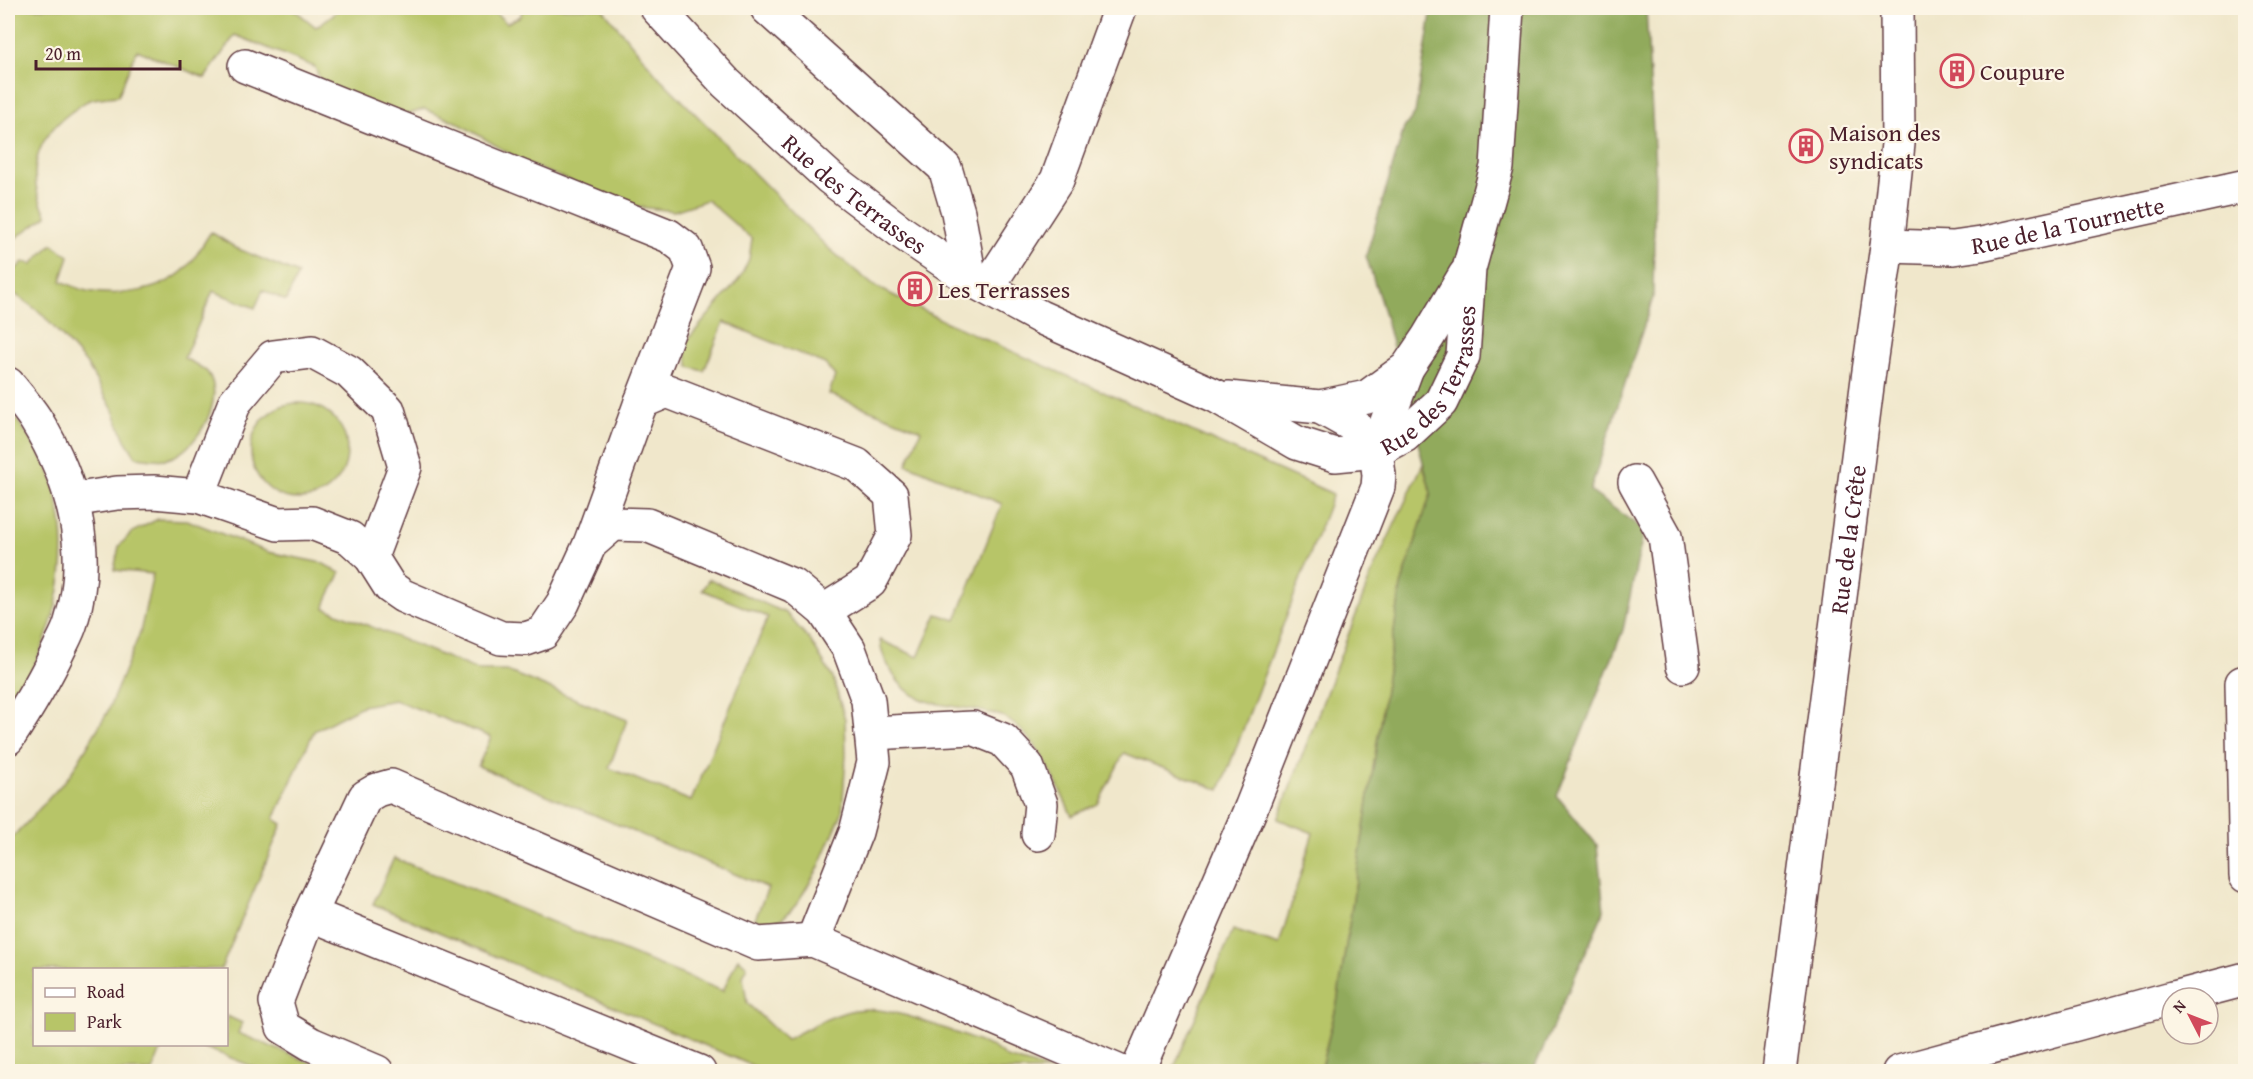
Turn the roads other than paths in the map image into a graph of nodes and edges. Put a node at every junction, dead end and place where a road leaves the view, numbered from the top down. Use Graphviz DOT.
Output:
graph roads {
  1 [pos="657,8"];
  2 [pos="767,8"];
  3 [pos="1120,8"];
  4 [pos="1507,8"];
  5 [pos="1898,8"];
  6 [pos="245,66"];
  7 [pos="2246,186"];
  8 [pos="1887,246"];
  9 [pos="1469,268"];
  10 [pos="979,284"];
  11 [pos="1407,368"];
  12 [pos="8,384"];
  13 [pos="1216,396"];
  14 [pos="641,402"];
  15 [pos="1320,406"];
  16 [pos="1376,451"];
  17 [pos="1635,482"];
  18 [pos="198,496"];
  19 [pos="72,500"];
  20 [pos="590,544"];
  21 [pos="371,557"];
  22 [pos="824,611"];
  23 [pos="1683,666"];
  24 [pos="2246,683"];
  25 [pos="871,733"];
  26 [pos="8,738"];
  27 [pos="1038,834"];
  28 [pos="2246,876"];
  29 [pos="310,914"];
  30 [pos="813,940"];
  31 [pos="2246,979"];
  32 [pos="2219,986"];
  33 [pos="2160,1001"];
  34 [pos="377,1071"];
  35 [pos="699,1071"];
  36 [pos="1120,1071"];
  37 [pos="1137,1071"];
  38 [pos="1779,1071"];
  39 [pos="1899,1071"];
  1 -- 10 [label="street, Rue des Terrasses"];
  2 -- 10 [label="street"];
  3 -- 10 [label="street"];
  4 -- 9 [label="street, Rue des Terrasses"];
  5 -- 8 [label="street, Rue de la Crête"];
  6 -- 14 [label="street"];
  7 -- 8 [label="street, Rue de la Tournette"];
  8 -- 38 [label="street, Rue de la Crête"];
  9 -- 11 [label="street, Rue des Terrasses"];
  9 -- 16 [label="street, Rue des Terrasses"];
  10 -- 13 [label="street, Rue des Terrasses"];
  11 -- 15 [label="street, Rue des Terrasses"];
  11 -- 16 [label="street"];
  12 -- 19 [label="street"];
  13 -- 15 [label="street, Rue des Terrasses"];
  13 -- 16 [label="street, Rue des Terrasses"];
  14 -- 20 [label="street"];
  14 -- 22 [label="street"];
  15 -- 16 [label="street"];
  16 -- 37 [label="street"];
  17 -- 23 [label="street"];
  18 -- 19 [label="street"];
  18 -- 21 [label="street"];
  18 -- 21 [label="street"];
  19 -- 26 [label="street"];
  20 -- 21 [label="street"];
  20 -- 22 [label="street"];
  22 -- 25 [label="street"];
  24 -- 28 [label="street"];
  25 -- 27 [label="street"];
  25 -- 30 [label="street"];
  29 -- 30 [label="street"];
  29 -- 34 [label="street"];
  29 -- 35 [label="street"];
  30 -- 36 [label="street"];
  31 -- 32 [label="street"];
  33 -- 39 [label="street"];
}
